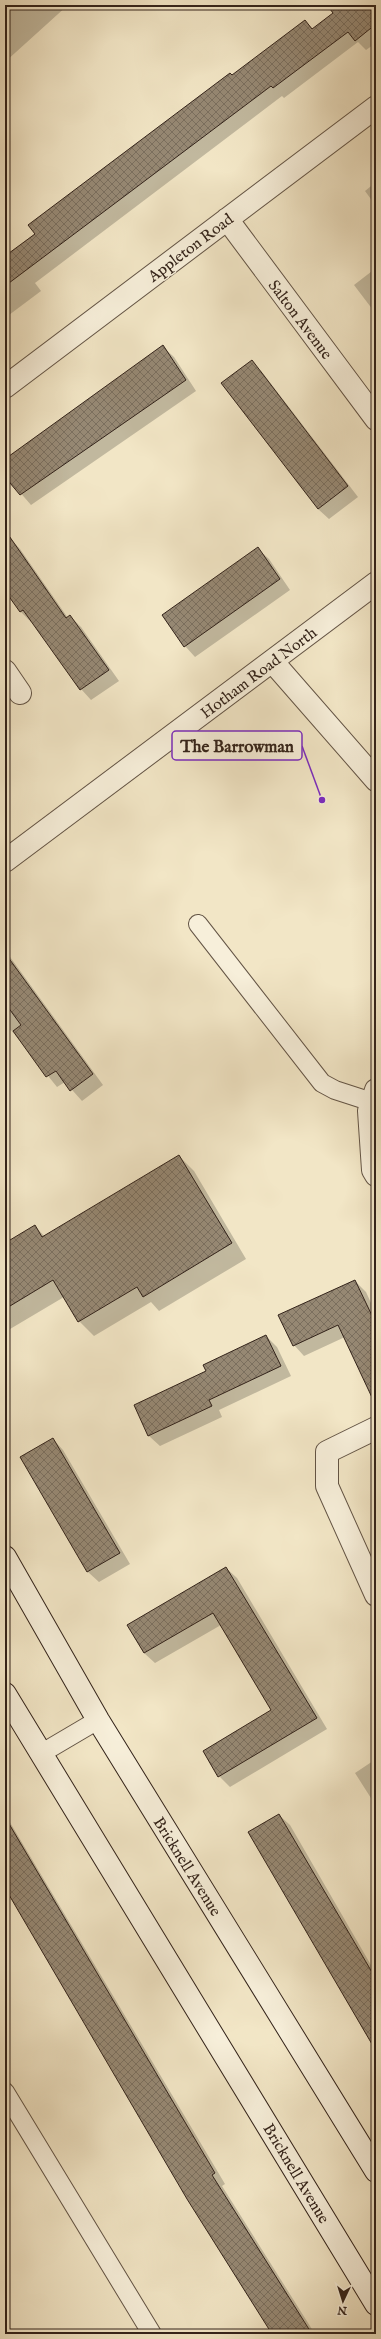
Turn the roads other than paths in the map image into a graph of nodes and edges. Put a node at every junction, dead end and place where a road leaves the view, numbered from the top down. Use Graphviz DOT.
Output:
graph roads {
  1 [pos="376,107"];
  2 [pos="227,219"];
  3 [pos="5,387"];
  4 [pos="376,420"];
  5 [pos="376,584"];
  6 [pos="272,661"];
  7 [pos="5,671"];
  8 [pos="20,693"];
  9 [pos="376,780"];
  10 [pos="5,861"];
  11 [pos="198,924"];
  12 [pos="374,1096"];
  13 [pos="376,1175"];
  14 [pos="376,1428"];
  15 [pos="5,1557"];
  16 [pos="376,1595"];
  17 [pos="5,1694"];
  18 [pos="98,1720"];
  19 [pos="42,1754"];
  20 [pos="5,2092"];
  21 [pos="376,2171"];
  22 [pos="376,2304"];
  23 [pos="152,2334"];
  1 -- 2 [label="street, Appleton Road"];
  2 -- 3 [label="street, Appleton Road"];
  2 -- 4 [label="street, Salton Avenue"];
  5 -- 6 [label="street, Hotham Road North"];
  6 -- 9 [label="street"];
  6 -- 10 [label="street, Hotham Road North"];
  7 -- 8 [label="street"];
  11 -- 12 [label="lane"];
  12 -- 13 [label="street"];
  14 -- 16 [label="street"];
  15 -- 18 [label="street, Bricknell Avenue"];
  17 -- 19 [label="street, Bricknell Avenue"];
  18 -- 19 [label="lane"];
  18 -- 21 [label="street, Bricknell Avenue"];
  19 -- 22 [label="street, Bricknell Avenue"];
  20 -- 23 [label="lane"];
}
